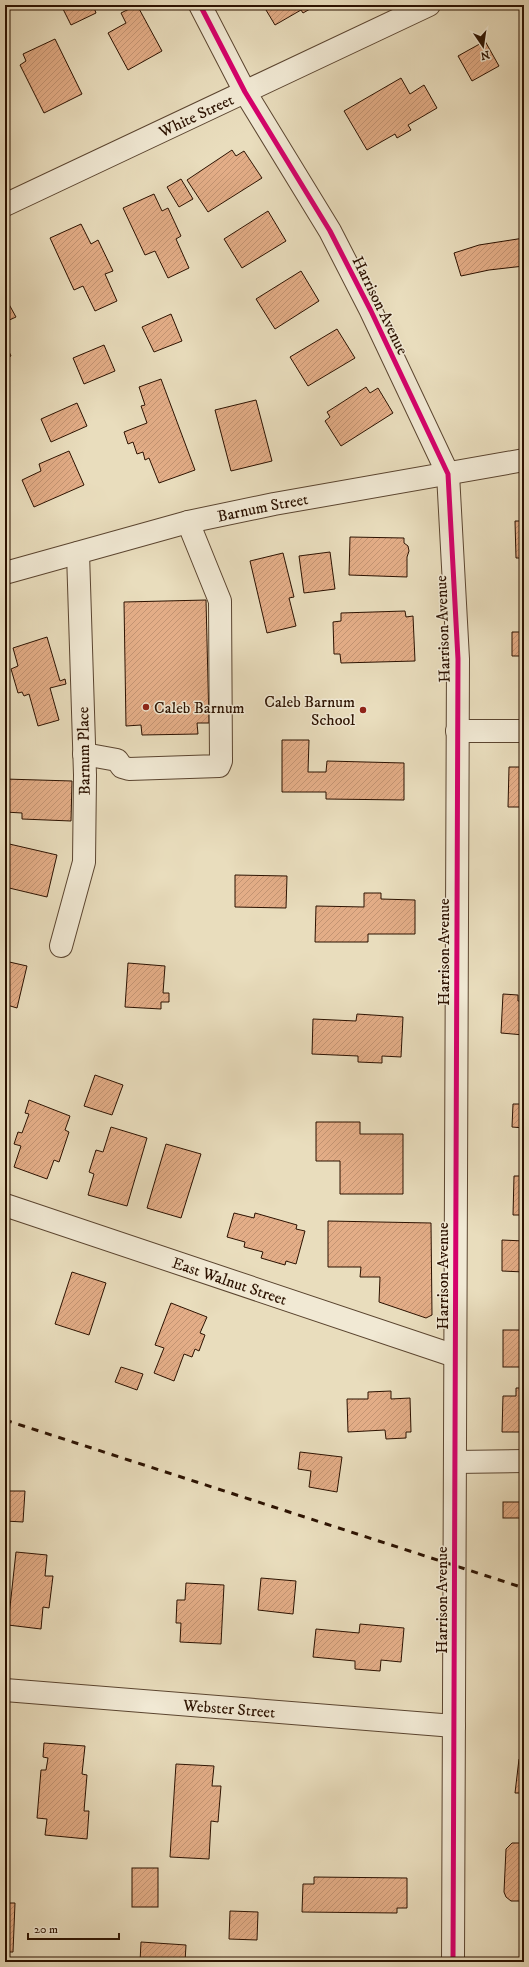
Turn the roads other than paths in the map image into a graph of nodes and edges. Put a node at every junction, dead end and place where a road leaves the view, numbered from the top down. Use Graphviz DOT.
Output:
graph roads {
  1 [pos="200,5"];
  2 [pos="429,5"];
  3 [pos="245,92"];
  4 [pos="5,205"];
  5 [pos="524,460"];
  6 [pos="448,474"];
  7 [pos="188,522"];
  8 [pos="78,553"];
  9 [pos="5,573"];
  10 [pos="457,731"];
  11 [pos="524,731"];
  12 [pos="84,754"];
  13 [pos="61,946"];
  14 [pos="5,1205"];
  15 [pos="455,1356"];
  16 [pos="524,1461"];
  17 [pos="455,1462"];
  18 [pos="5,1690"];
  19 [pos="454,1726"];
  20 [pos="453,1962"];
  1 -- 3 [label="street, Harrison Avenue"];
  2 -- 3 [label="street, White Street"];
  3 -- 4 [label="street, White Street"];
  3 -- 6 [label="street, Harrison Avenue"];
  5 -- 6 [label="street, Barnum Street"];
  6 -- 7 [label="street, Barnum Street"];
  6 -- 10 [label="street, Harrison Avenue"];
  7 -- 8 [label="street, Barnum Street"];
  7 -- 12 [label="street"];
  8 -- 9 [label="street, Barnum Street"];
  8 -- 12 [label="street, Barnum Place"];
  10 -- 11 [label="street"];
  10 -- 15 [label="street, Harrison Avenue"];
  12 -- 13 [label="street, Barnum Place"];
  14 -- 15 [label="street, East Walnut Street"];
  15 -- 17 [label="street, Harrison Avenue"];
  16 -- 17 [label="street"];
  17 -- 19 [label="street, Harrison Avenue"];
  18 -- 19 [label="street, Webster Street"];
  19 -- 20 [label="street, Harrison Avenue"];
}
